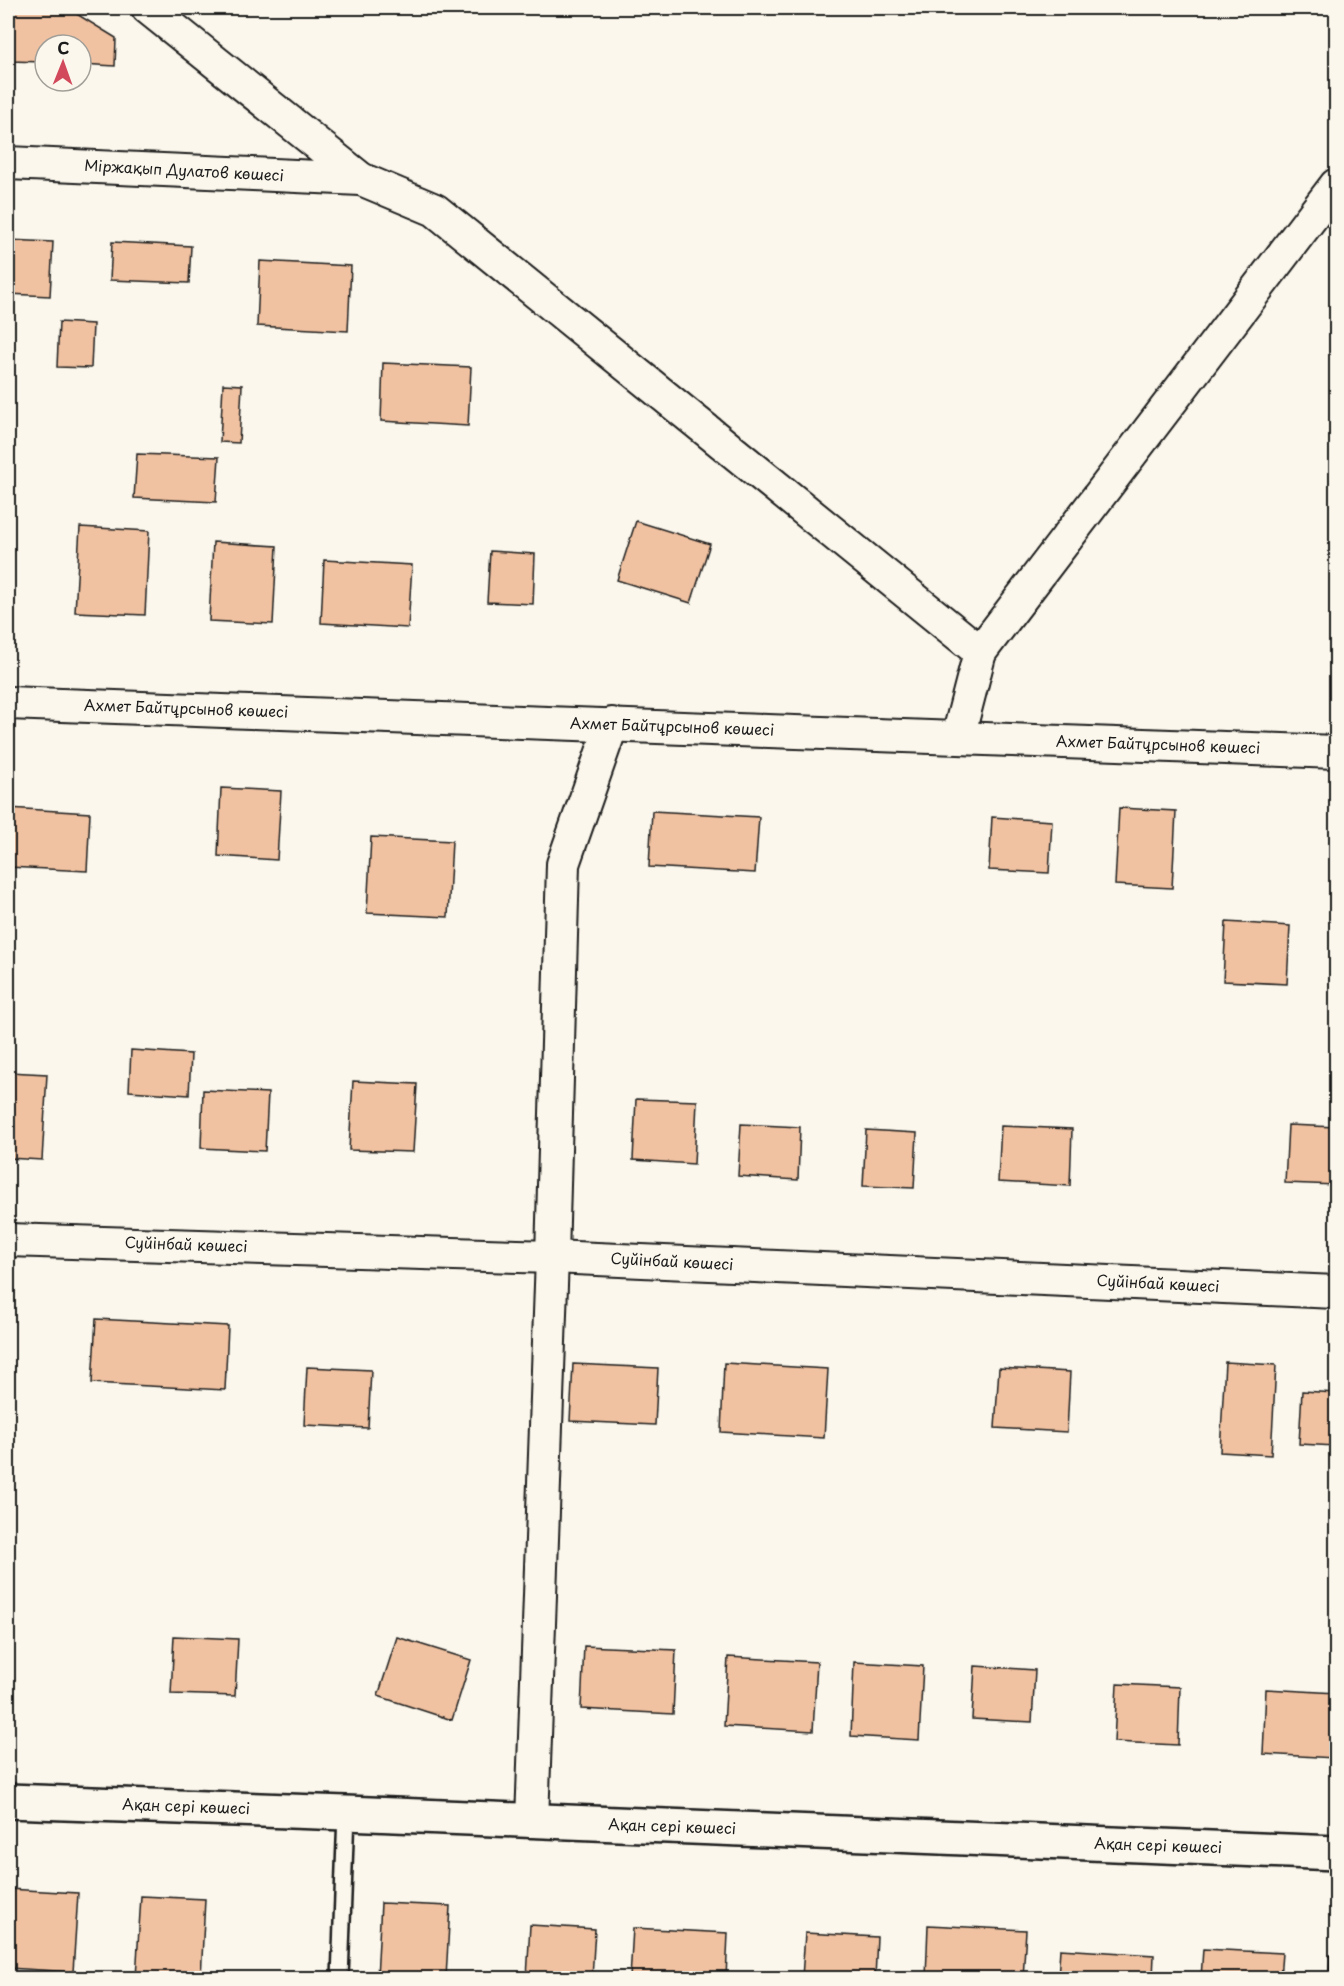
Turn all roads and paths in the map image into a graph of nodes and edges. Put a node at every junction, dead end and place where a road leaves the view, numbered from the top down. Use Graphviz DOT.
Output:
graph roads {
  1 [pos="148,8"];
  2 [pos="8,163"];
  3 [pos="361,180"];
  4 [pos="1334,193"];
  5 [pos="980,652"];
  6 [pos="8,703"];
  7 [pos="612,724"];
  8 [pos="958,737"];
  9 [pos="1336,752"];
  10 [pos="8,1240"];
  11 [pos="552,1257"];
  12 [pos="1336,1292"];
  13 [pos="8,1801"];
  14 [pos="346,1813"];
  15 [pos="532,1821"];
  16 [pos="1336,1853"];
  17 [pos="340,1978"];
  1 -- 3 [label="street"];
  2 -- 3 [label="street, Міржақып Дулатов көшесі"];
  3 -- 5 [label="street"];
  4 -- 5 [label="street"];
  5 -- 8 [label="street"];
  6 -- 7 [label="street, Ахмет Байтұрсынов көшесі"];
  7 -- 8 [label="street, Ахмет Байтұрсынов көшесі"];
  7 -- 11 [label="street"];
  8 -- 9 [label="street, Ахмет Байтұрсынов көшесі"];
  10 -- 11 [label="street, Суйінбай көшесі"];
  11 -- 12 [label="street, Суйінбай көшесі"];
  11 -- 15 [label="street"];
  13 -- 14 [label="street, Ақан сері көшесі"];
  14 -- 15 [label="street, Ақан сері көшесі"];
  14 -- 17 [label="lane"];
  15 -- 16 [label="street, Ақан сері көшесі"];
}
